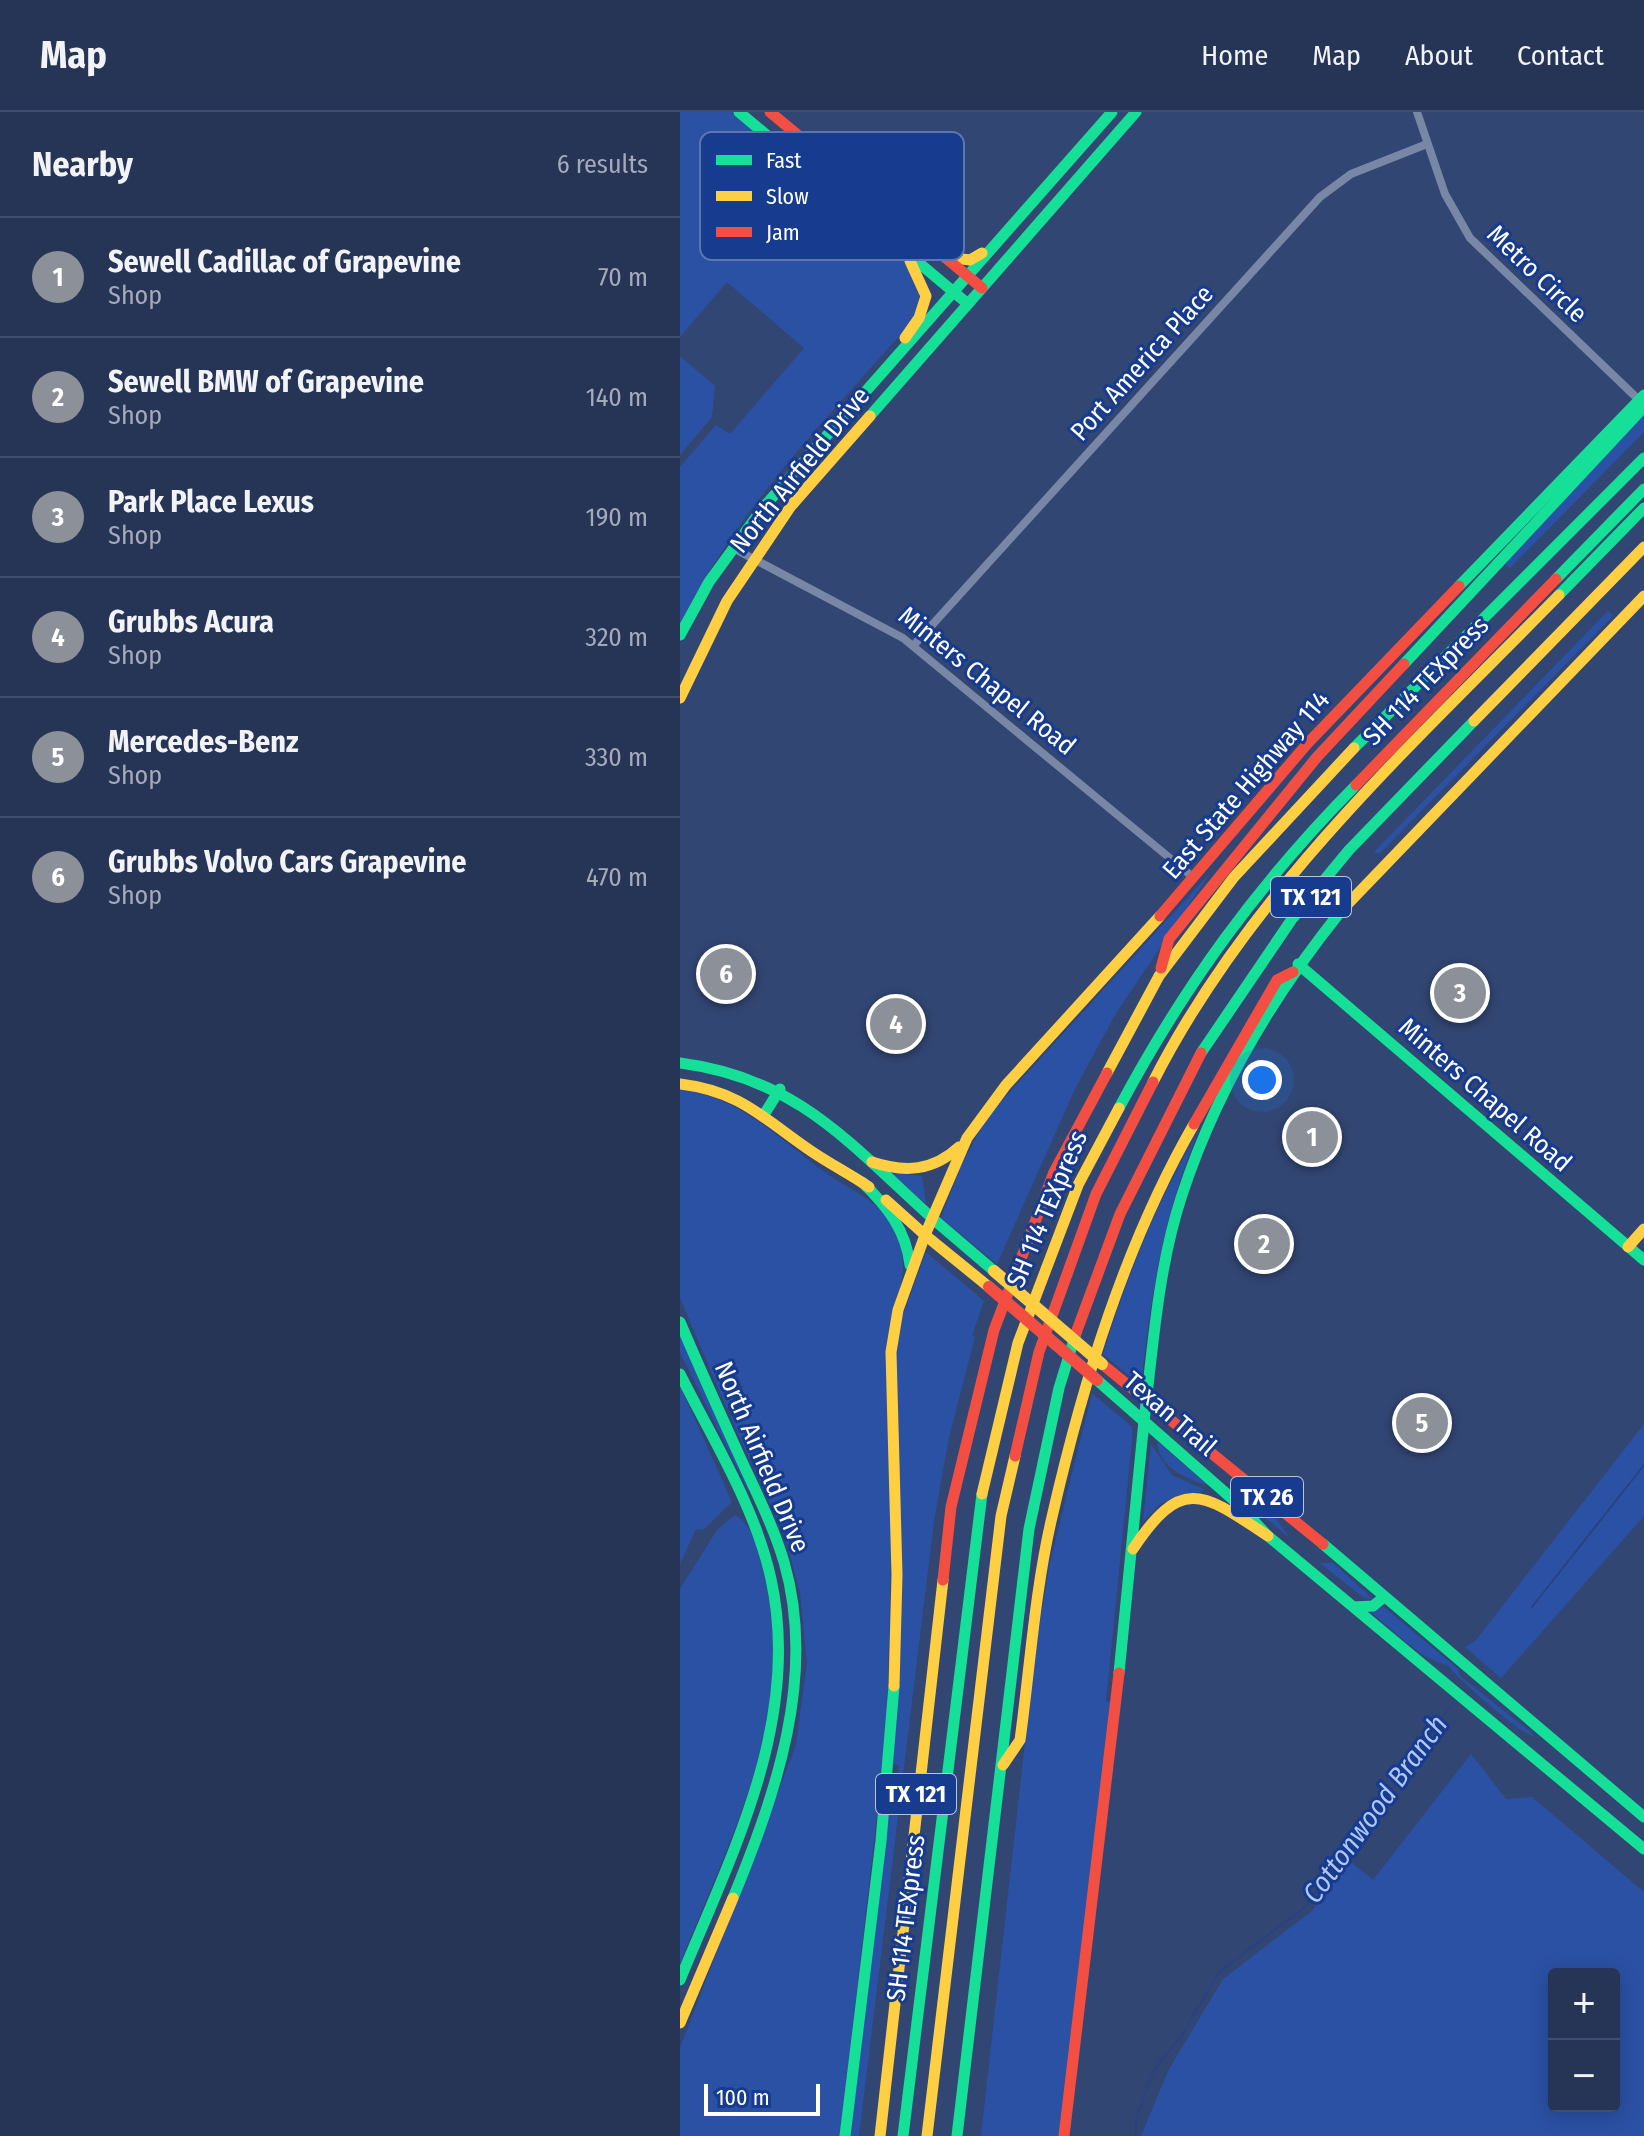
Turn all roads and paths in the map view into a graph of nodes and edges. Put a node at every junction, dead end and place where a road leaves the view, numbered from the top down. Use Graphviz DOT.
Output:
graph roads {
  1 [pos="739,112"];
  2 [pos="770,112"];
  3 [pos="1112,112"];
  4 [pos="1136,112"];
  5 [pos="1417,112"];
  6 [pos="763,132"];
  7 [pos="794,132"];
  8 [pos="1427,144"];
  9 [pos="1039,195"];
  10 [pos="964,259"];
  11 [pos="909,260"];
  12 [pos="916,260"];
  13 [pos="949,260"];
  14 [pos="968,276"];
  15 [pos="982,288"];
  16 [pos="954,292"];
  17 [pos="968,304"];
  18 [pos="877,377"];
  19 [pos="1642,401"];
  20 [pos="1644,458"];
  21 [pos="1644,489"];
  22 [pos="1644,508"];
  23 [pos="1644,547"];
  24 [pos="733,548"];
  25 [pos="753,558"];
  26 [pos="1644,596"];
  27 [pos="680,635"];
  28 [pos="913,646"];
  29 [pos="685,673"];
  30 [pos="680,698"];
  31 [pos="1194,878"];
  32 [pos="1295,968"];
  33 [pos="1159,976"];
  34 [pos="680,1063"];
  35 [pos="680,1084"];
  36 [pos="780,1089"];
  37 [pos="765,1113"];
  38 [pos="967,1138"];
  39 [pos="864,1159"];
  40 [pos="862,1182"];
  41 [pos="932,1218"];
  42 [pos="1644,1229"];
  43 [pos="925,1235"];
  44 [pos="1628,1247"];
  45 [pos="1644,1260"];
  46 [pos="910,1269"];
  47 [pos="680,1322"];
  48 [pos="680,1374"];
  49 [pos="1145,1401"];
  50 [pos="1144,1421"];
  51 [pos="1268,1536"];
  52 [pos="1130,1553"];
  53 [pos="1384,1597"];
  54 [pos="1354,1607"];
  55 [pos="1546,1733"];
  56 [pos="1518,1744"];
  57 [pos="1001,1768"];
  58 [pos="1644,1817"];
  59 [pos="1642,1843"];
  60 [pos="680,1980"];
  61 [pos="680,2023"];
  62 [pos="845,2136"];
  63 [pos="880,2136"];
  64 [pos="903,2136"];
  65 [pos="927,2136"];
  66 [pos="957,2136"];
  67 [pos="1064,2136"];
  1 -- 6 [label="main road"];
  2 -- 7 [label="main road"];
  3 -- 9 [label="main road"];
  4 -- 15 [label="main road, North Airfield Drive"];
  5 -- 8 [label="street, Metro Circle"];
  8 -- 19 [label="street, Metro Circle"];
  8 -- 28 [label="street, Port America Place"];
  9 -- 10 [label="main road"];
  9 -- 14 [label="main road, North Airfield Drive"];
  11 -- 18 [label="main road"];
  12 -- 16 [label="main road"];
  13 -- 14 [label="main road"];
  14 -- 15 [label="main road"];
  14 -- 16 [label="main road, North Airfield Drive"];
  15 -- 17 [label="main road, North Airfield Drive"];
  16 -- 17 [label="main road"];
  16 -- 18 [label="main road, North Airfield Drive"];
  17 -- 25 [label="main road, North Airfield Drive"];
  18 -- 24 [label="main road, North Airfield Drive"];
  19 -- 31 [label="main road, East State Highway 114"];
  19 -- 33 [label="main road"];
  20 -- 33 [label="main road, TX 121"];
  21 -- 64 [label="main road, SH 114 TEXpress"];
  22 -- 65 [label="main road, SH 114 TEXpress"];
  23 -- 57 [label="main road, TX 121"];
  24 -- 25 [label="street, Minters Chapel Road"];
  24 -- 27 [label="main road, North Airfield Drive"];
  25 -- 28 [label="street, Minters Chapel Road"];
  25 -- 29 [label="main road, North Airfield Drive"];
  26 -- 32 [label="main road"];
  28 -- 31 [label="street, Minters Chapel Road"];
  29 -- 30 [label="main road, North Airfield Drive"];
  31 -- 38 [label="main road, East State Highway 114"];
  32 -- 44 [label="main road, Minters Chapel Road"];
  32 -- 49 [label="main road"];
  32 -- 57 [label="main road"];
  33 -- 63 [label="main road, TX 121"];
  34 -- 36 [label="main road, Texan Trail"];
  35 -- 37 [label="main road, Texan Trail"];
  36 -- 37 [label="main road"];
  36 -- 39 [label="main road, Texan Trail"];
  37 -- 40 [label="main road, Texan Trail"];
  38 -- 39 [label="main road"];
  38 -- 41 [label="main road, East State Highway 114"];
  39 -- 41 [label="main road, Texan Trail"];
  40 -- 43 [label="main road, Texan Trail"];
  40 -- 46 [label="main road"];
  41 -- 43 [label="main road, East State Highway 114"];
  41 -- 49 [label="main road, Texan Trail, bridge"];
  42 -- 44 [label="main road"];
  43 -- 46 [label="main road, East State Highway 114"];
  43 -- 50 [label="main road, Texan Trail / TX 26, bridge"];
  44 -- 45 [label="main road, Minters Chapel Road"];
  46 -- 62 [label="main road, East State Highway 114"];
  47 -- 61 [label="main road, North Airfield Drive"];
  48 -- 60 [label="main road, North Airfield Drive"];
  49 -- 50 [label="main road"];
  49 -- 53 [label="main road, Texan Trail / TX 26"];
  50 -- 51 [label="main road, Texan Trail / TX 26"];
  50 -- 52 [label="main road"];
  51 -- 52 [label="main road"];
  51 -- 54 [label="main road, Texan Trail / TX 26"];
  52 -- 67 [label="main road"];
  53 -- 54 [label="main road"];
  53 -- 55 [label="main road, Texan Trail / TX 26"];
  54 -- 56 [label="main road, Texan Trail / TX 26"];
  55 -- 56 [label="main road"];
  55 -- 58 [label="main road, Texan Trail / TX 26"];
  56 -- 59 [label="main road, Texan Trail / TX 26"];
  57 -- 66 [label="main road, TX 121"];
}
